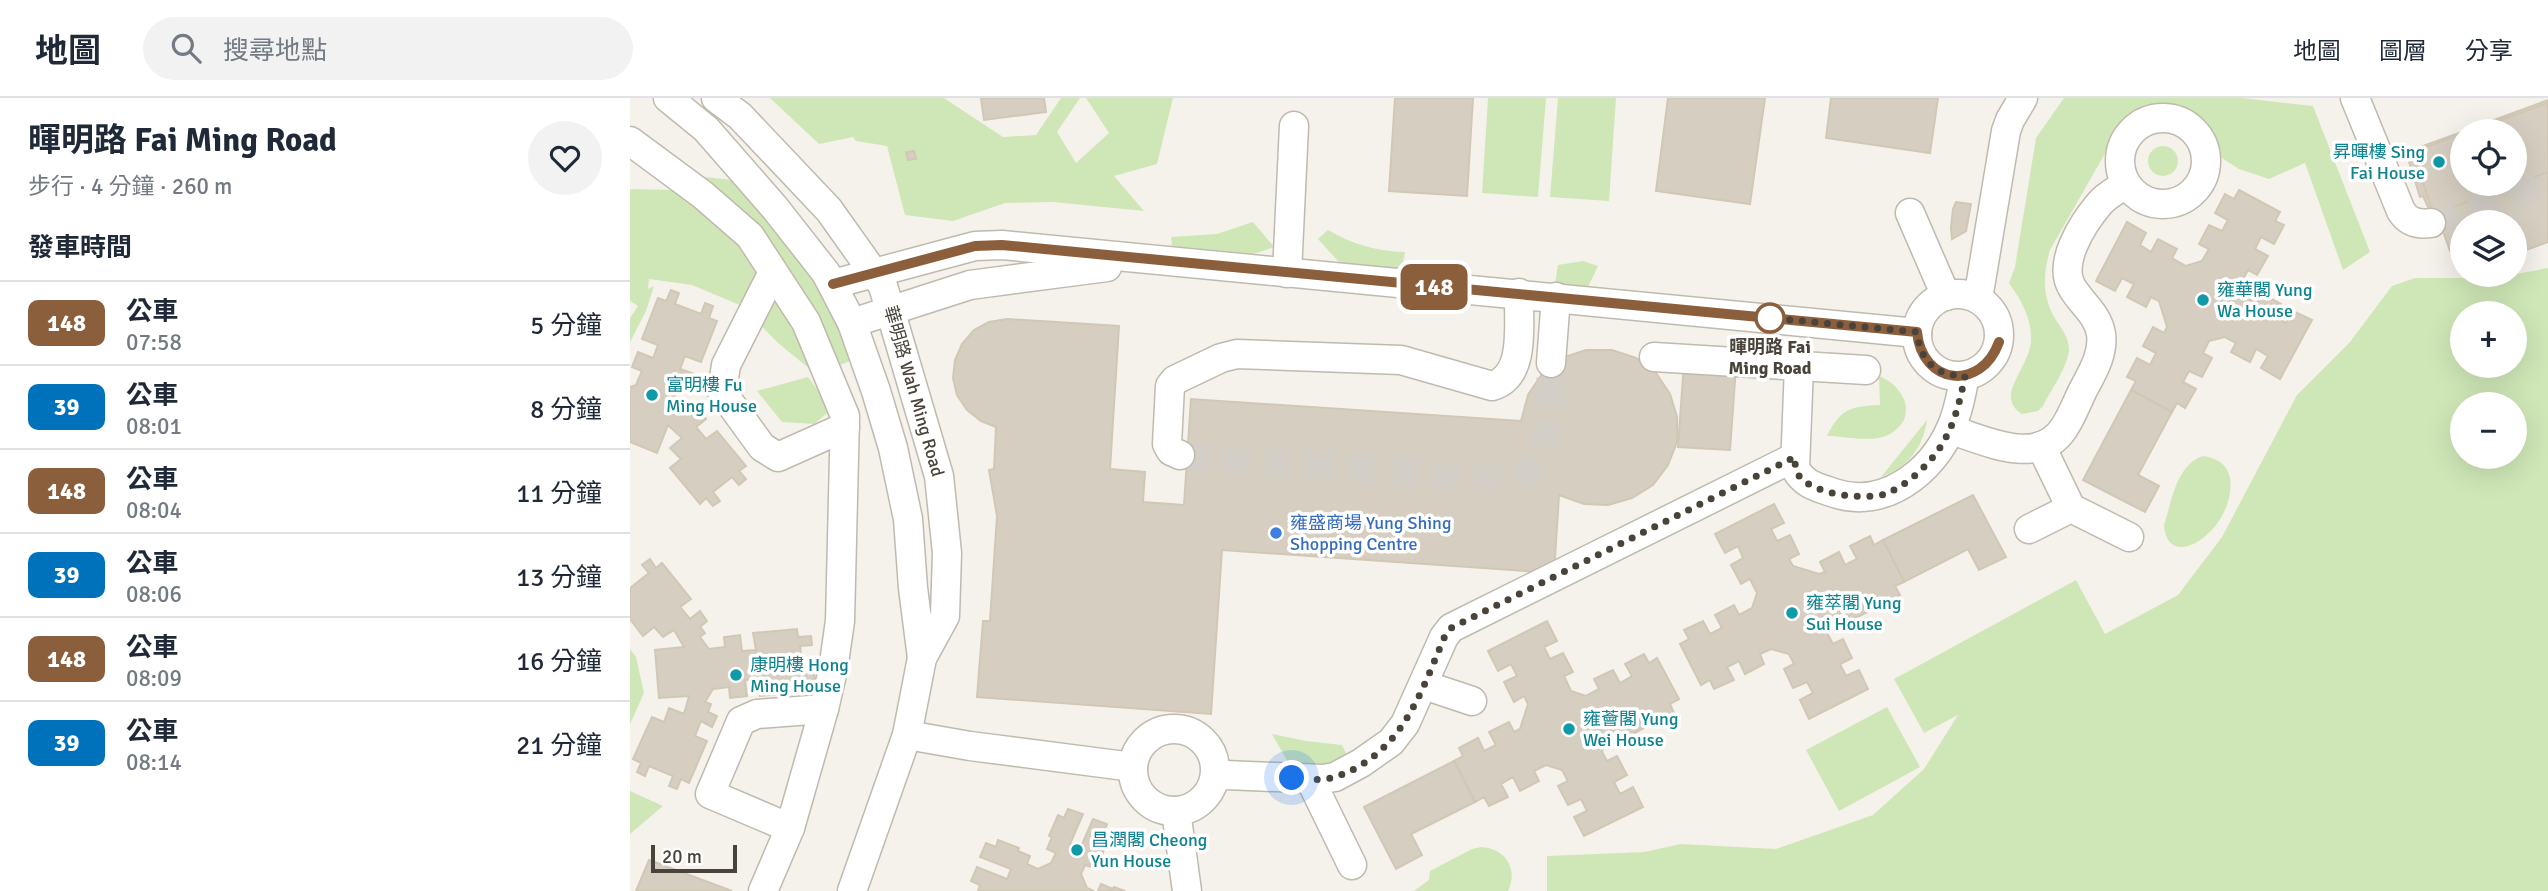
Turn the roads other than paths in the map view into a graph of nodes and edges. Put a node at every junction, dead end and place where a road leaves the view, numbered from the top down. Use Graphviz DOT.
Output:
graph roads {
  1 [pos="668,98"];
  2 [pos="716,98"];
  3 [pos="2023,98"];
  4 [pos="2355,98"];
  5 [pos="1294,126"];
  6 [pos="631,142"];
  7 [pos="2126,184"];
  8 [pos="1910,213"];
  9 [pos="2431,223"];
  10 [pos="1168,261"];
  11 [pos="773,272"];
  12 [pos="874,272"];
  13 [pos="1287,274"];
  14 [pos="833,284"];
  15 [pos="1519,293"];
  16 [pos="1946,296"];
  17 [pos="1556,297"];
  18 [pos="1978,299"];
  19 [pos="891,309"];
  20 [pos="852,323"];
  21 [pos="1917,332"];
  22 [pos="1654,357"];
  23 [pos="1551,363"];
  24 [pos="1798,366"];
  25 [pos="1866,370"];
  26 [pos="1965,376"];
  27 [pos="845,427"];
  28 [pos="1951,430"];
  29 [pos="2041,446"];
  30 [pos="1180,455"];
  31 [pos="1795,457"];
  32 [pos="2071,508"];
  33 [pos="2029,529"];
  34 [pos="2129,537"];
  35 [pos="922,658"];
  36 [pos="1424,685"];
  37 [pos="1472,702"];
  38 [pos="824,709"];
  39 [pos="907,735"];
  40 [pos="1133,766"];
  41 [pos="1215,778"];
  42 [pos="1310,779"];
  43 [pos="1176,811"];
  44 [pos="790,828"];
  45 [pos="1352,865"];
  46 [pos="763,891"];
  47 [pos="852,891"];
  48 [pos="1187,891"];
  1 -- 14 [label="street, 華明路 Wah Ming Road"];
  2 -- 12 [label="street, 華明路 Wah Ming Road"];
  3 -- 18 [label="street"];
  4 -- 9 [label="street"];
  5 -- 13 [label="street"];
  6 -- 11 [label="street"];
  7 -- 29 [label="street"];
  8 -- 16 [label="street"];
  10 -- 12 [label="street"];
  10 -- 13 [label="street"];
  10 -- 19 [label="street"];
  11 -- 27 [label="street"];
  11 -- 27 [label="street"];
  12 -- 14 [label="street"];
  12 -- 19 [label="street, 華明路 Wah Ming Road"];
  13 -- 15 [label="street"];
  14 -- 20 [label="street, 華明路 Wah Ming Road"];
  15 -- 17 [label="street"];
  15 -- 30 [label="street"];
  16 -- 18 [label="street"];
  16 -- 21 [label="street"];
  17 -- 21 [label="street"];
  17 -- 23 [label="street"];
  18 -- 26 [label="street"];
  19 -- 20 [label="street"];
  19 -- 35 [label="street, 華明路 Wah Ming Road"];
  20 -- 35 [label="street, 華明路 Wah Ming Road"];
  21 -- 26 [label="street"];
  22 -- 24 [label="street"];
  24 -- 25 [label="street"];
  24 -- 31 [label="street"];
  26 -- 28 [label="street"];
  27 -- 38 [label="street"];
  28 -- 29 [label="street"];
  28 -- 31 [label="street"];
  29 -- 32 [label="street"];
  31 -- 36 [label="street"];
  32 -- 33 [label="street"];
  32 -- 34 [label="street"];
  35 -- 39 [label="street, 華明路 Wah Ming Road"];
  36 -- 37 [label="street"];
  36 -- 42 [label="street"];
  38 -- 44 [label="street"];
  38 -- 44 [label="street"];
  39 -- 40 [label="street"];
  39 -- 47 [label="street, 華明路 Wah Ming Road"];
  40 -- 41 [label="street"];
  40 -- 43 [label="street"];
  41 -- 42 [label="street"];
  41 -- 43 [label="street"];
  42 -- 45 [label="street"];
  43 -- 48 [label="street"];
  44 -- 46 [label="street"];
}
